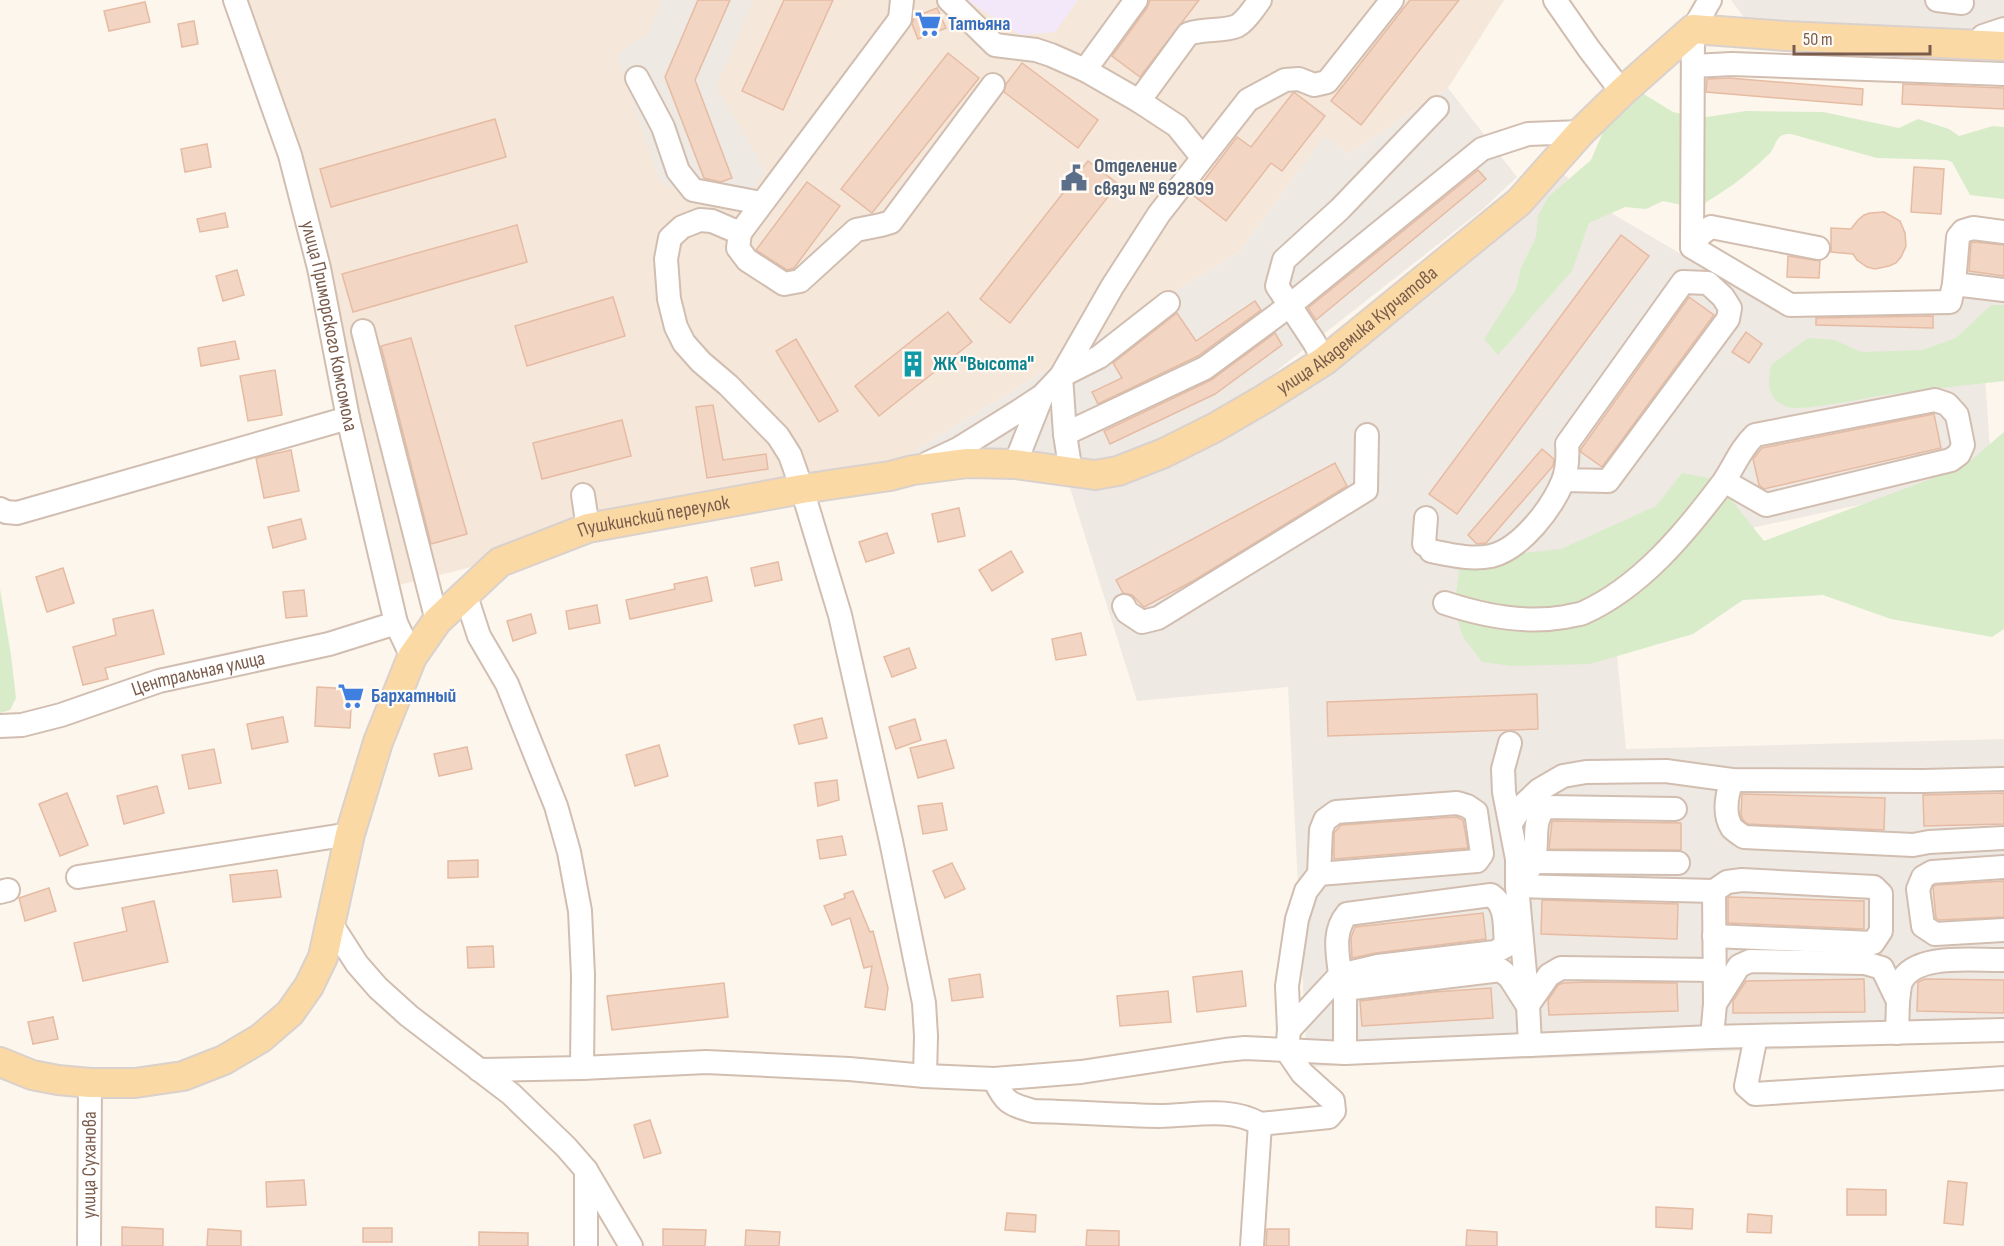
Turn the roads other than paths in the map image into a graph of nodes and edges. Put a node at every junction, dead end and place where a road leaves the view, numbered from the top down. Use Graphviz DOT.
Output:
graph roads {
  1 [pos="235,0"];
  2 [pos="902,0"];
  3 [pos="949,0"];
  4 [pos="1136,0"];
  5 [pos="1260,0"];
  6 [pos="1392,0"];
  7 [pos="1555,0"];
  8 [pos="1710,0"];
  9 [pos="1936,0"];
  10 [pos="1962,3"];
  11 [pos="1693,29"];
  12 [pos="2004,29"];
  13 [pos="1975,45"];
  14 [pos="2004,46"];
  15 [pos="1693,66"];
  16 [pos="1085,70"];
  17 [pos="2004,74"];
  18 [pos="637,78"];
  19 [pos="993,85"];
  20 [pos="1622,92"];
  21 [pos="1139,101"];
  22 [pos="1437,108"];
  23 [pos="1581,132"];
  24 [pos="1202,157"];
  25 [pos="761,203"];
  26 [pos="2004,232"];
  27 [pos="740,233"];
  28 [pos="1692,247"];
  29 [pos="1818,248"];
  30 [pos="1954,284"];
  31 [pos="2004,290"];
  32 [pos="1168,303"];
  33 [pos="1289,306"];
  34 [pos="363,331"];
  35 [pos="1324,361"];
  36 [pos="1061,376"];
  37 [pos="1042,396"];
  38 [pos="348,417"];
  39 [pos="1065,434"];
  40 [pos="1368,435"];
  41 [pos="1015,464"];
  42 [pos="913,470"];
  43 [pos="1071,473"];
  44 [pos="1563,480"];
  45 [pos="1724,481"];
  46 [pos="802,489"];
  47 [pos="583,495"];
  48 [pos="8,511"];
  49 [pos="1426,518"];
  50 [pos="588,528"];
  51 [pos="466,596"];
  52 [pos="1445,603"];
  53 [pos="1124,606"];
  54 [pos="396,623"];
  55 [pos="425,637"];
  56 [pos="0,726"];
  57 [pos="1510,743"];
  58 [pos="2004,779"];
  59 [pos="1732,780"];
  60 [pos="1675,809"];
  61 [pos="1511,823"];
  62 [pos="350,834"];
  63 [pos="2004,838"];
  64 [pos="1533,862"];
  65 [pos="1678,863"];
  66 [pos="2004,867"];
  67 [pos="1319,874"];
  68 [pos="78,877"];
  69 [pos="1517,886"];
  70 [pos="1714,891"];
  71 [pos="332,925"];
  72 [pos="2004,930"];
  73 [pos="1714,936"];
  74 [pos="2004,960"];
  75 [pos="1714,970"];
  76 [pos="1340,975"];
  77 [pos="1898,1001"];
  78 [pos="1715,1004"];
  79 [pos="1528,1005"];
  80 [pos="2004,1030"];
  81 [pos="1897,1033"];
  82 [pos="1756,1036"];
  83 [pos="1712,1037"];
  84 [pos="1288,1041"];
  85 [pos="1530,1045"];
  86 [pos="1345,1053"];
  87 [pos="0,1062"];
  88 [pos="582,1068"];
  89 [pos="479,1070"];
  90 [pos="925,1077"];
  91 [pos="2004,1078"];
  92 [pos="994,1079"];
  93 [pos="90,1083"];
  94 [pos="1260,1124"];
  95 [pos="586,1170"];
  96 [pos="88,1246"];
  97 [pos="586,1246"];
  98 [pos="631,1246"];
  99 [pos="1252,1246"];
  1 -- 38 [label="street, улица Приморского Комсомола"];
  2 -- 25 [label="street"];
  3 -- 16 [label="street"];
  4 -- 16 [label="street"];
  5 -- 21 [label="street"];
  6 -- 24 [label="street"];
  7 -- 20 [label="street"];
  8 -- 11 [label="street, улица Академика Курчатова"];
  9 -- 10 [label="street"];
  11 -- 13 [label="main road"];
  11 -- 15 [label="street"];
  11 -- 20 [label="main road, улица Академика Курчатова"];
  12 -- 13 [label="street"];
  13 -- 14 [label="main road"];
  15 -- 17 [label="street"];
  15 -- 28 [label="street"];
  16 -- 21 [label="street"];
  18 -- 25 [label="street"];
  19 -- 27 [label="street"];
  20 -- 23 [label="main road, улица Академика Курчатова"];
  21 -- 24 [label="street"];
  22 -- 33 [label="street"];
  23 -- 33 [label="street"];
  23 -- 35 [label="main road, улица Академика Курчатова"];
  24 -- 36 [label="street"];
  25 -- 27 [label="street"];
  26 -- 30 [label="street"];
  27 -- 46 [label="street"];
  28 -- 29 [label="street"];
  28 -- 30 [label="street"];
  30 -- 31 [label="street"];
  32 -- 36 [label="street"];
  33 -- 35 [label="street"];
  33 -- 39 [label="street"];
  34 -- 55 [label="street"];
  35 -- 43 [label="main road, улица Академика Курчатова"];
  36 -- 37 [label="street"];
  36 -- 39 [label="street"];
  37 -- 41 [label="street"];
  37 -- 42 [label="street"];
  38 -- 48 [label="street"];
  38 -- 54 [label="street, улица Приморского Комсомола"];
  39 -- 43 [label="street"];
  40 -- 53 [label="street"];
  41 -- 42 [label="main road, улица Академика Курчатова"];
  41 -- 43 [label="main road, улица Академика Курчатова"];
  42 -- 46 [label="main road, Пушкинский переулок"];
  44 -- 44 [label="street"];
  44 -- 49 [label="street"];
  45 -- 45 [label="street"];
  45 -- 52 [label="street"];
  46 -- 50 [label="main road, Пушкинский переулок"];
  46 -- 90 [label="street"];
  47 -- 50 [label="street"];
  50 -- 51 [label="main road, Пушкинский переулок"];
  51 -- 55 [label="main road, Пушкинский переулок"];
  51 -- 88 [label="street"];
  54 -- 55 [label="street, улица Приморского Комсомола"];
  54 -- 56 [label="street, Центральная улица"];
  55 -- 62 [label="main road"];
  57 -- 61 [label="street"];
  58 -- 59 [label="street"];
  59 -- 61 [label="street"];
  59 -- 63 [label="street"];
  60 -- 64 [label="street"];
  61 -- 69 [label="street"];
  62 -- 68 [label="street"];
  62 -- 71 [label="main road"];
  64 -- 65 [label="street"];
  64 -- 69 [label="street"];
  66 -- 72 [label="street"];
  67 -- 67 [label="street"];
  67 -- 84 [label="street"];
  69 -- 70 [label="street"];
  69 -- 79 [label="street"];
  70 -- 73 [label="street"];
  70 -- 73 [label="street"];
  71 -- 89 [label="street"];
  71 -- 93 [label="main road"];
  73 -- 75 [label="street"];
  74 -- 77 [label="street"];
  75 -- 78 [label="street"];
  75 -- 79 [label="street"];
  76 -- 76 [label="street"];
  76 -- 84 [label="street"];
  77 -- 78 [label="street"];
  77 -- 81 [label="street"];
  78 -- 83 [label="street"];
  79 -- 85 [label="street"];
  79 -- 86 [label="street"];
  80 -- 81 [label="street"];
  81 -- 82 [label="street"];
  82 -- 83 [label="street"];
  82 -- 91 [label="street"];
  83 -- 85 [label="street"];
  84 -- 86 [label="street"];
  84 -- 92 [label="street"];
  84 -- 94 [label="street"];
  85 -- 86 [label="street"];
  87 -- 93 [label="main road"];
  88 -- 89 [label="street"];
  88 -- 90 [label="street"];
  89 -- 95 [label="street"];
  90 -- 92 [label="street"];
  92 -- 94 [label="street"];
  93 -- 96 [label="street, улица Суханова"];
  94 -- 99 [label="street"];
  95 -- 97 [label="street"];
  95 -- 98 [label="street"];
}
